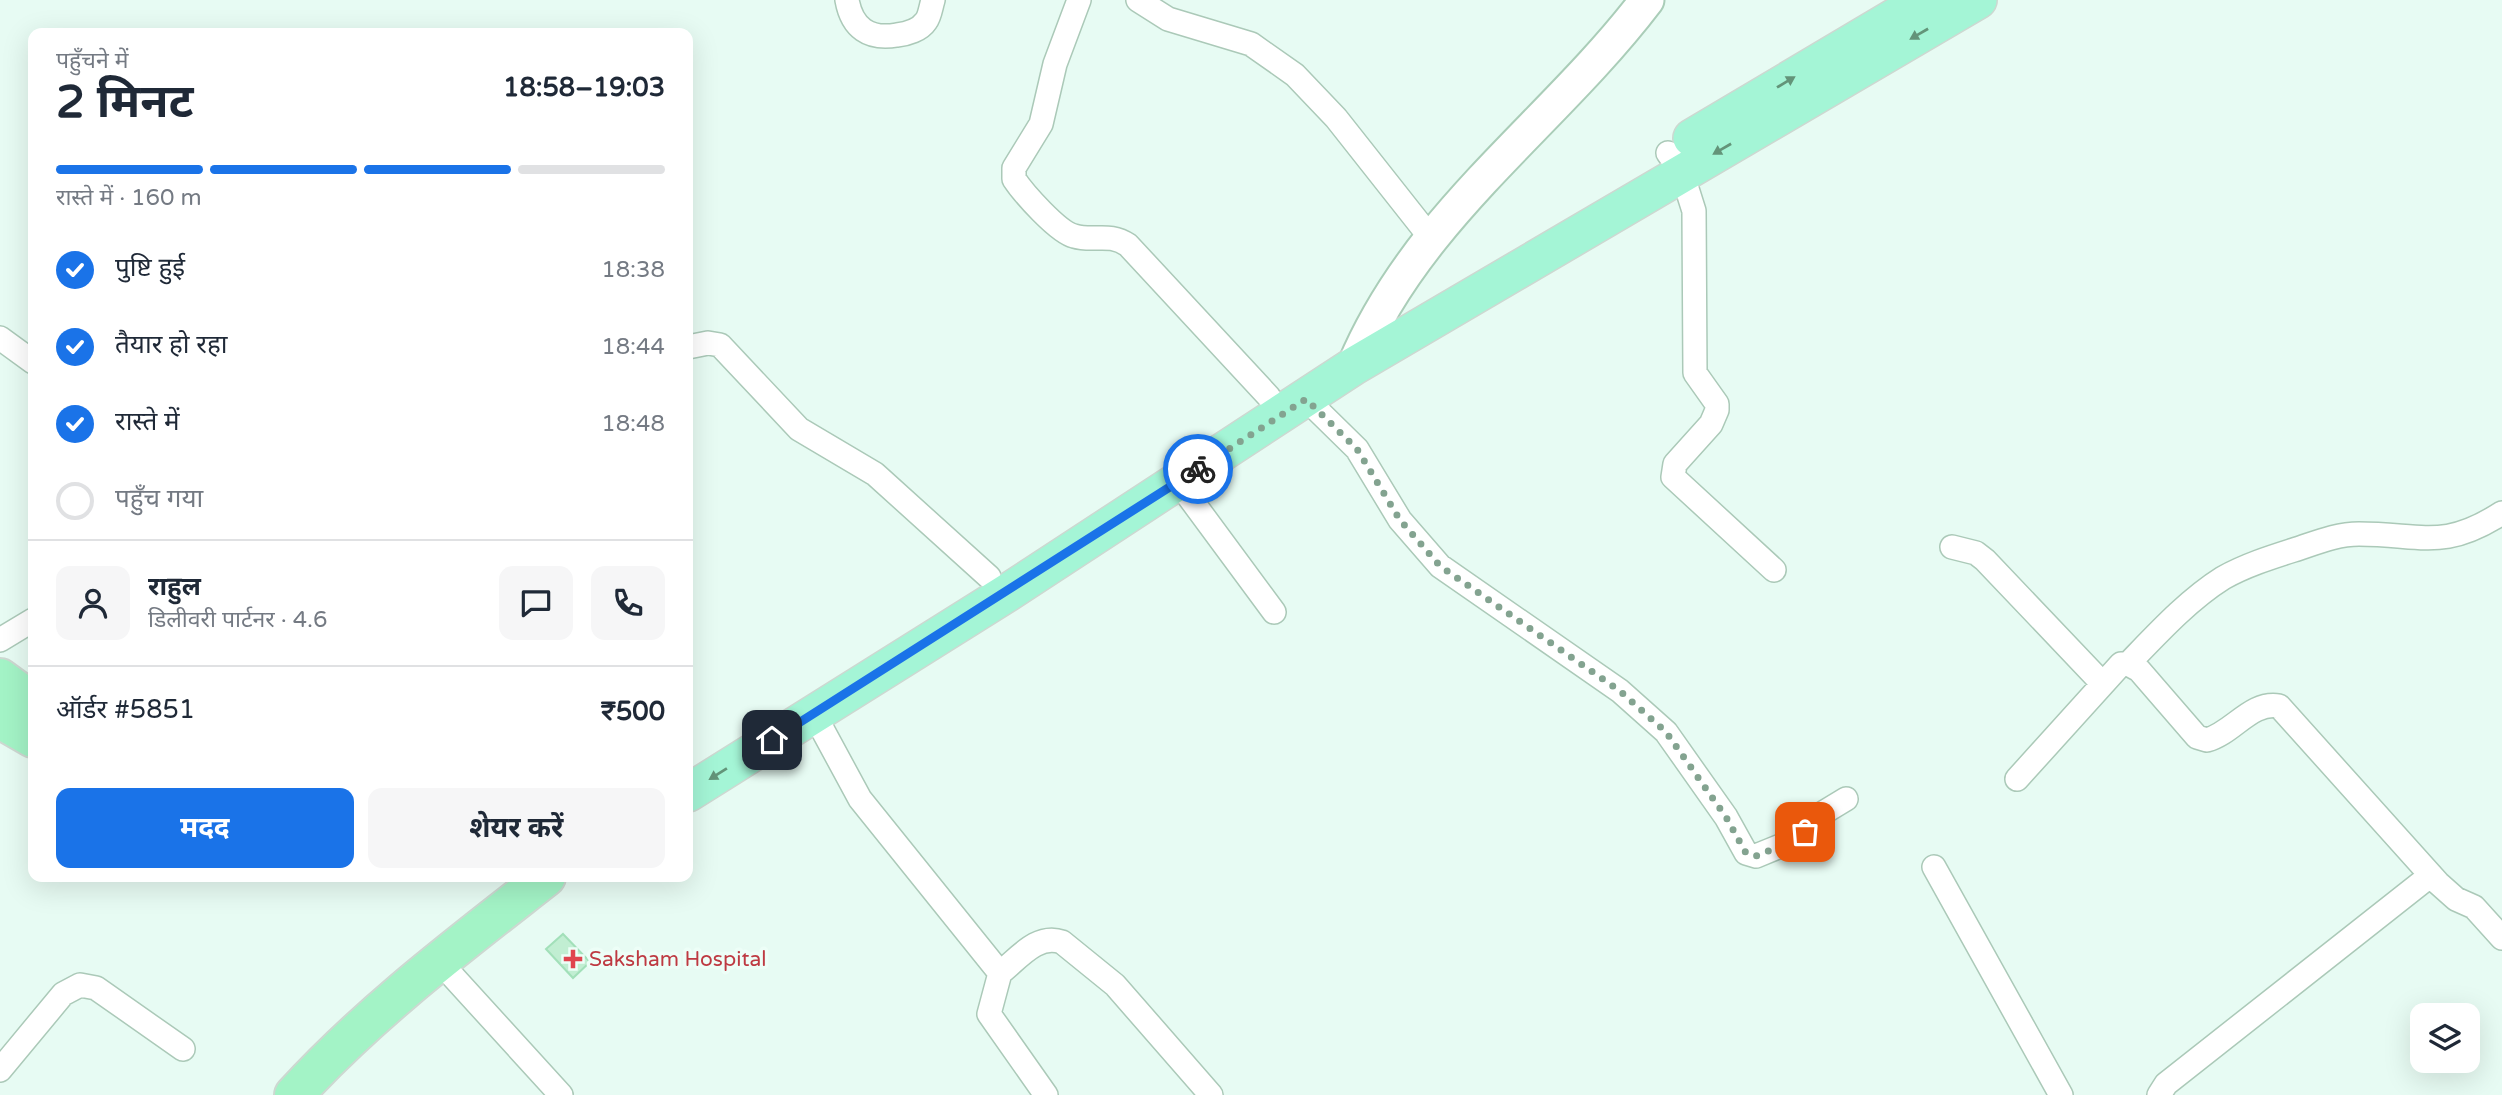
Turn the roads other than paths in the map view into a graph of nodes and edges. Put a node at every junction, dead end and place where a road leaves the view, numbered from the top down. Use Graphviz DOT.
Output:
graph roads {
  1 [pos="847,0"];
  2 [pos="933,0"];
  3 [pos="1079,0"];
  4 [pos="1138,0"];
  5 [pos="1924,0"];
  6 [pos="1978,0"];
  7 [pos="1632,6"];
  8 [pos="1675,163"];
  9 [pos="1430,237"];
  10 [pos="0,338"];
  11 [pos="693,346"];
  12 [pos="1361,350"];
  13 [pos="28,358"];
  14 [pos="1269,397"];
  15 [pos="1306,399"];
  16 [pos="1178,482"];
  17 [pos="2502,513"];
  18 [pos="1952,547"];
  19 [pos="1774,570"];
  20 [pos="989,577"];
  21 [pos="1274,612"];
  22 [pos="28,623"];
  23 [pos="0,639"];
  24 [pos="2129,663"];
  25 [pos="0,678"];
  26 [pos="2102,683"];
  27 [pos="28,698"];
  28 [pos="814,714"];
  29 [pos="0,719"];
  30 [pos="28,735"];
  31 [pos="693,761"];
  32 [pos="2017,779"];
  33 [pos="693,790"];
  34 [pos="1846,799"];
  35 [pos="1934,867"];
  36 [pos="2431,875"];
  37 [pos="532,882"];
  38 [pos="509,890"];
  39 [pos="2502,938"];
  40 [pos="438,960"];
  41 [pos="1000,974"];
  42 [pos="183,1049"];
  43 [pos="0,1070"];
  44 [pos="294,1095"];
  45 [pos="561,1095"];
  46 [pos="1046,1095"];
  47 [pos="1211,1095"];
  48 [pos="2061,1095"];
  49 [pos="2159,1095"];
  1 -- 2 [label="street"];
  3 -- 14 [label="street"];
  4 -- 9 [label="street"];
  8 -- 5 [label="main road, one-way"];
  6 -- 8 [label="main road, one-way"];
  7 -- 9 [label="main road"];
  8 -- 12 [label="main road"];
  8 -- 19 [label="street"];
  9 -- 12 [label="main road"];
  10 -- 13 [label="street"];
  11 -- 20 [label="street"];
  12 -- 14 [label="main road"];
  12 -- 15 [label="main road"];
  14 -- 20 [label="main road"];
  15 -- 16 [label="main road"];
  15 -- 34 [label="street"];
  16 -- 21 [label="street"];
  16 -- 28 [label="main road"];
  17 -- 24 [label="street"];
  18 -- 26 [label="street"];
  20 -- 31 [label="main road"];
  22 -- 23 [label="street"];
  24 -- 26 [label="street"];
  24 -- 36 [label="street"];
  25 -- 27 [label="highway"];
  26 -- 32 [label="street"];
  28 -- 33 [label="main road, one-way"];
  28 -- 41 [label="street"];
  29 -- 30 [label="highway"];
  35 -- 48 [label="street"];
  36 -- 39 [label="street"];
  36 -- 49 [label="street"];
  37 -- 38 [label="highway"];
  38 -- 40 [label="highway"];
  40 -- 44 [label="highway"];
  40 -- 45 [label="street"];
  41 -- 46 [label="street"];
  41 -- 47 [label="street"];
  42 -- 43 [label="street"];
}
